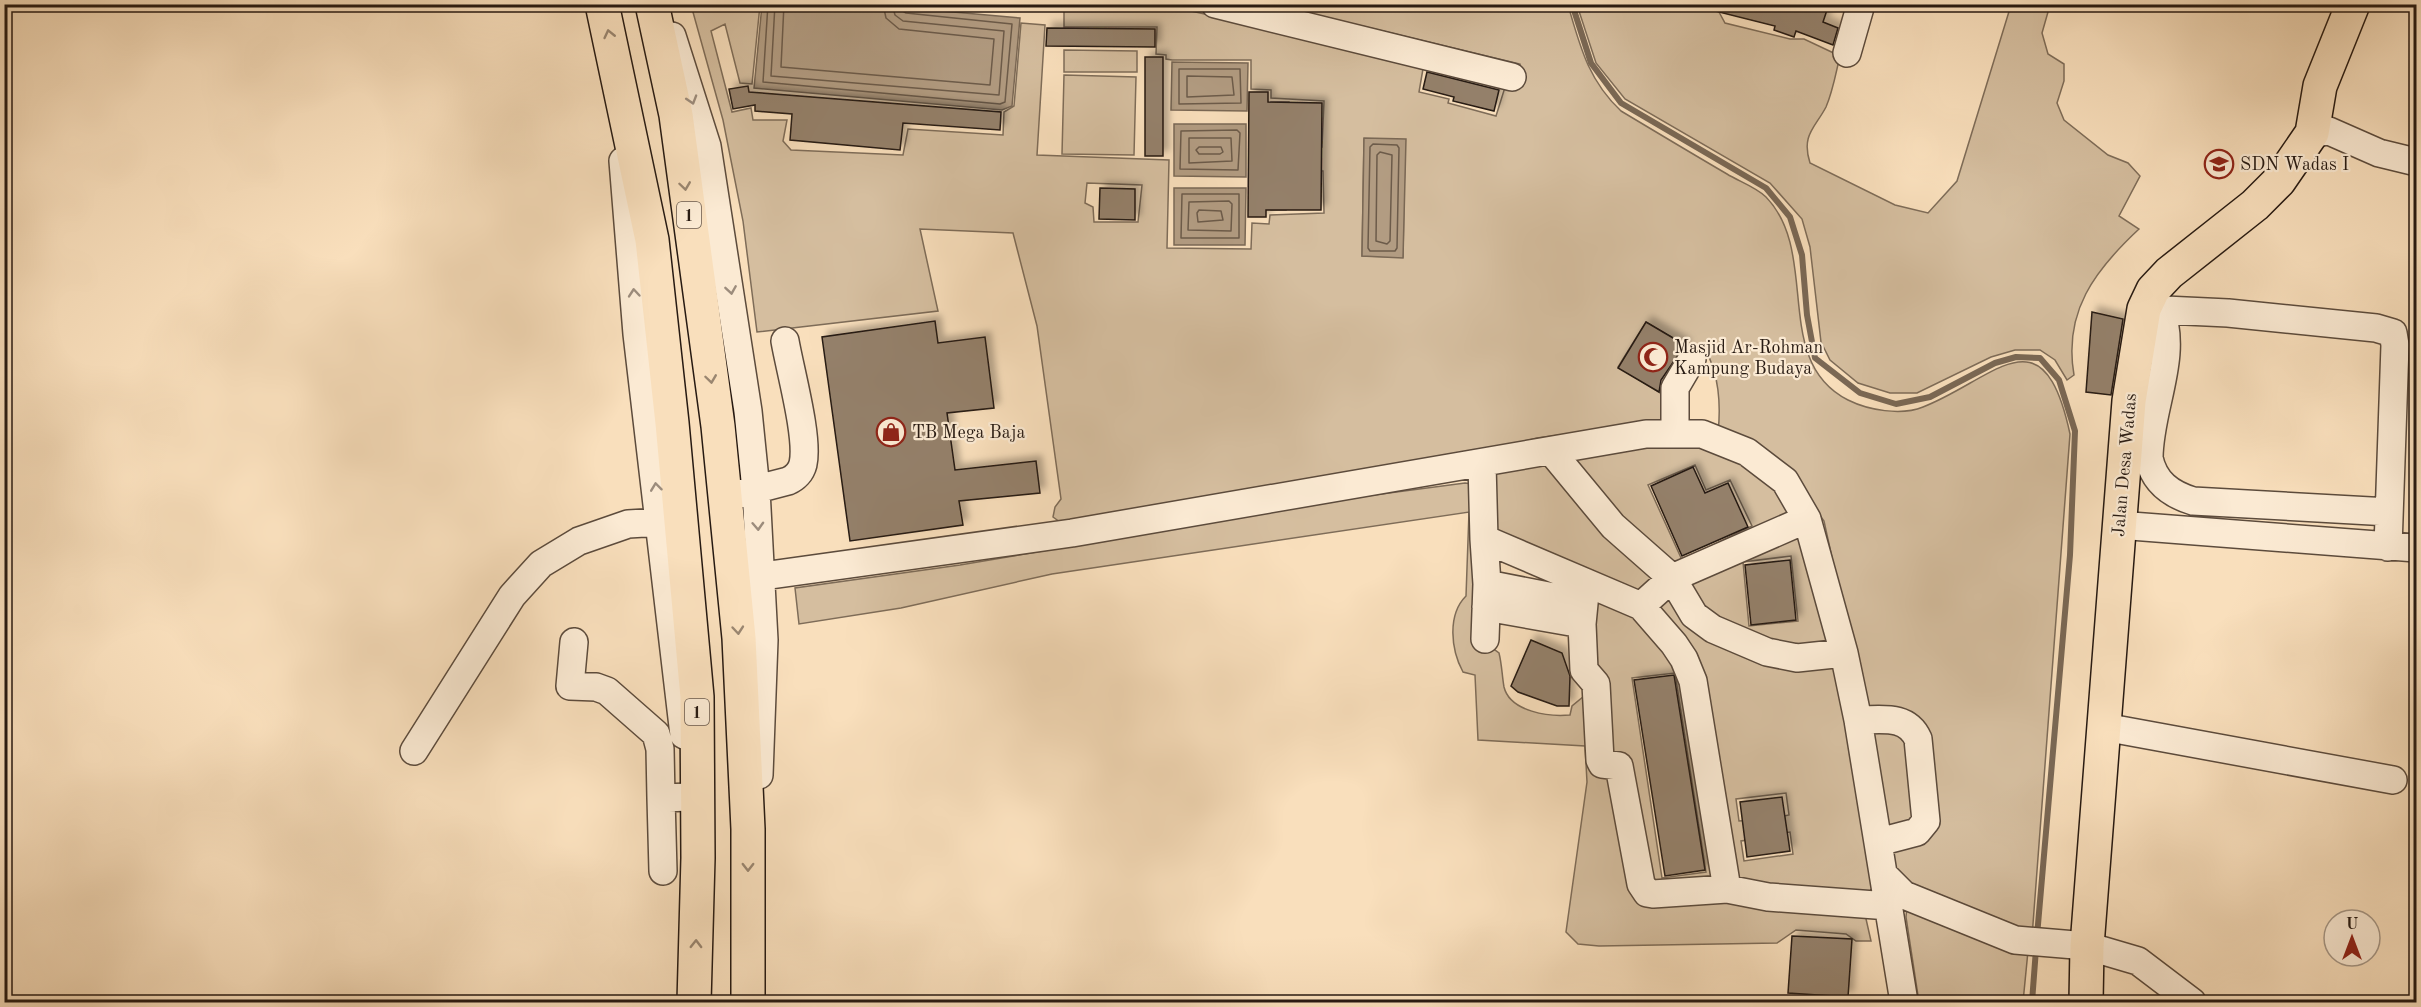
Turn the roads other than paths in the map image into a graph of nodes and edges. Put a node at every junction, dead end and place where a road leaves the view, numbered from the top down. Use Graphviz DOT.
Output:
graph roads {
  1 [pos="602,4"];
  2 [pos="652,4"];
  3 [pos="660,4"];
  4 [pos="1215,4"];
  5 [pos="1861,4"];
  6 [pos="2353,4"];
  7 [pos="1847,53"];
  8 [pos="1512,77"];
  9 [pos="2312,134"];
  10 [pos="2416,162"];
  11 [pos="2152,309"];
  12 [pos="785,341"];
  13 [pos="1692,359"];
  14 [pos="1675,434"];
  15 [pos="1551,451"];
  16 [pos="1482,464"];
  17 [pos="2138,473"];
  18 [pos="756,490"];
  19 [pos="2174,495"];
  20 [pos="724,497"];
  21 [pos="2389,512"];
  22 [pos="1807,519"];
  23 [pos="670,521"];
  24 [pos="2118,525"];
  25 [pos="2152,530"];
  26 [pos="1484,539"];
  27 [pos="2388,547"];
  28 [pos="2416,548"];
  29 [pos="1672,578"];
  30 [pos="747,579"];
  31 [pos="1487,595"];
  32 [pos="1584,603"];
  33 [pos="1641,606"];
  34 [pos="1485,639"];
  35 [pos="574,642"];
  36 [pos="1844,653"];
  37 [pos="1858,720"];
  38 [pos="2104,727"];
  39 [pos="414,751"];
  40 [pos="2393,780"];
  41 [pos="691,797"];
  42 [pos="661,798"];
  43 [pos="1879,842"];
  44 [pos="698,858"];
  45 [pos="663,871"];
  46 [pos="1727,889"];
  47 [pos="1896,901"];
  48 [pos="2087,946"];
  49 [pos="2092,996"];
  50 [pos="694,1002"];
  51 [pos="748,1002"];
  52 [pos="1904,1002"];
  53 [pos="2192,1002"];
  23 -- 1 [label="main road, 1, one-way"];
  2 -- 20 [label="main road, 1, one-way"];
  3 -- 18 [label="street, one-way"];
  4 -- 8 [label="street"];
  5 -- 7 [label="street"];
  6 -- 9 [label="main road, Jalan Desa Wadas"];
  9 -- 10 [label="street"];
  9 -- 11 [label="main road, Jalan Desa Wadas"];
  11 -- 17 [label="main road, Jalan Desa Wadas"];
  11 -- 21 [label="street"];
  12 -- 18 [label="street"];
  13 -- 14 [label="street"];
  14 -- 15 [label="street"];
  14 -- 22 [label="street"];
  15 -- 16 [label="street"];
  15 -- 29 [label="street"];
  16 -- 26 [label="street"];
  16 -- 30 [label="street"];
  17 -- 19 [label="street"];
  17 -- 24 [label="main road, Jalan Desa Wadas"];
  18 -- 20 [label="street"];
  18 -- 30 [label="street, one-way"];
  19 -- 21 [label="street"];
  19 -- 25 [label="street"];
  20 -- 30 [label="main road, 1"];
  21 -- 27 [label="street"];
  22 -- 29 [label="street"];
  22 -- 36 [label="street"];
  23 -- 39 [label="street"];
  23 -- 41 [label="street"];
  23 -- 44 [label="main road, 1"];
  24 -- 25 [label="street"];
  24 -- 38 [label="main road, Jalan Desa Wadas"];
  25 -- 27 [label="street"];
  26 -- 31 [label="street"];
  26 -- 32 [label="street"];
  27 -- 28 [label="street"];
  29 -- 33 [label="street"];
  29 -- 36 [label="street"];
  30 -- 51 [label="main road, 1, one-way"];
  31 -- 32 [label="street"];
  31 -- 34 [label="street"];
  32 -- 33 [label="street"];
  32 -- 46 [label="street"];
  33 -- 46 [label="street"];
  35 -- 42 [label="street"];
  36 -- 37 [label="street"];
  37 -- 43 [label="street"];
  37 -- 43 [label="street"];
  38 -- 40 [label="street"];
  38 -- 48 [label="main road, Jalan Desa Wadas"];
  41 -- 42 [label="street"];
  41 -- 44 [label="street"];
  42 -- 45 [label="street"];
  43 -- 47 [label="street"];
  50 -- 44 [label="main road, 1, one-way"];
  46 -- 47 [label="street"];
  47 -- 48 [label="street"];
  47 -- 52 [label="street"];
  48 -- 49 [label="main road, Jalan Desa Wadas"];
  48 -- 53 [label="street"];
}
